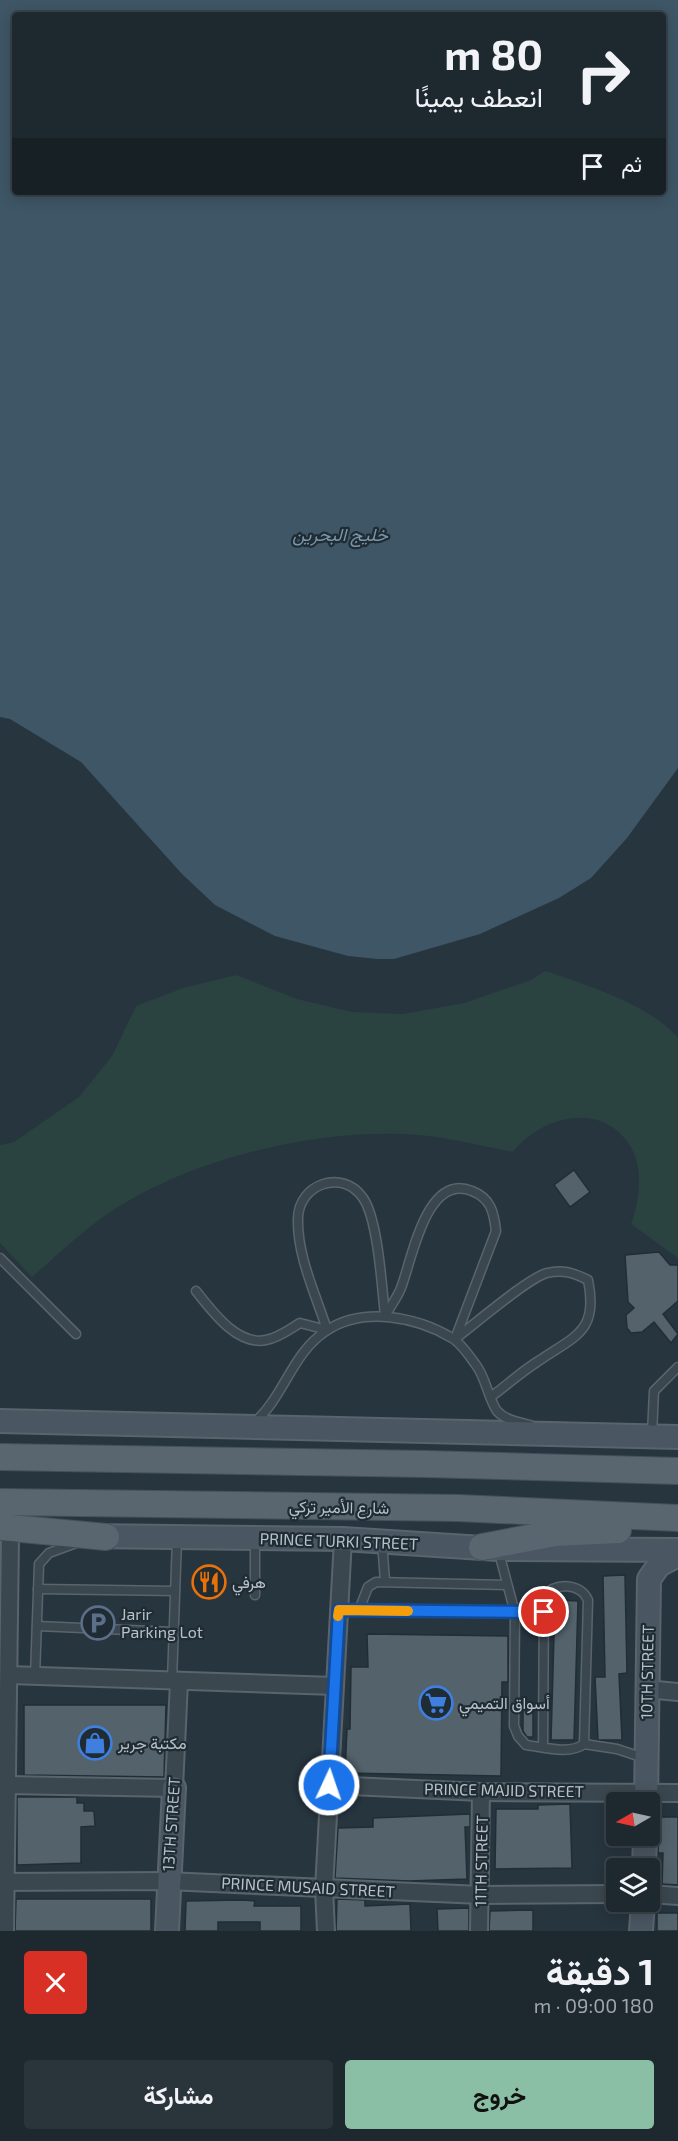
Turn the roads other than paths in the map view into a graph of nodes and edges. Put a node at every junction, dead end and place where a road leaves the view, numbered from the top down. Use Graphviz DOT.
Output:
graph roads {
  1 [pos="0,1258"];
  2 [pos="196,1291"];
  3 [pos="385,1316"];
  4 [pos="327,1330"];
  5 [pos="76,1334"];
  6 [pos="455,1339"];
  7 [pos="678,1367"];
  8 [pos="492,1396"];
  9 [pos="0,1421"];
  10 [pos="249,1427"];
  11 [pos="563,1433"];
  12 [pos="652,1436"];
  13 [pos="678,1437"];
  14 [pos="0,1457"];
  15 [pos="678,1471"];
  16 [pos="0,1502"];
  17 [pos="678,1518"];
  18 [pos="678,1528"];
  19 [pos="3,1533"];
  20 [pos="100,1537"];
  21 [pos="177,1537"];
  22 [pos="255,1538"];
  23 [pos="343,1539"];
  24 [pos="382,1542"];
  25 [pos="490,1548"];
  26 [pos="678,1550"];
  27 [pos="678,1555"];
  28 [pos="385,1581"];
  29 [pos="507,1585"];
  30 [pos="38,1589"];
  31 [pos="175,1591"];
  32 [pos="255,1595"];
  33 [pos="339,1610"];
  34 [pos="359,1610"];
  35 [pos="544,1612"];
  36 [pos="515,1613"];
  37 [pos="37,1626"];
  38 [pos="174,1632"];
  39 [pos="9,1675"];
  40 [pos="35,1676"];
  41 [pos="175,1681"];
  42 [pos="334,1686"];
  43 [pos="646,1689"];
  44 [pos="678,1692"];
  45 [pos="584,1744"];
  46 [pos="543,1747"];
  47 [pos="644,1759"];
  48 [pos="7,1785"];
  49 [pos="329,1785"];
  50 [pos="174,1788"];
  51 [pos="482,1792"];
  52 [pos="646,1792"];
  53 [pos="678,1793"];
  54 [pos="660,1795"];
  55 [pos="606,1796"];
  56 [pos="167,1881"];
  57 [pos="3,1882"];
  58 [pos="324,1888"];
  59 [pos="606,1894"];
  60 [pos="481,1895"];
  61 [pos="660,1895"];
  62 [pos="678,1896"];
  63 [pos="642,1912"];
  64 [pos="5,1931"];
  65 [pos="166,1931"];
  66 [pos="326,1931"];
  67 [pos="479,1931"];
  68 [pos="641,1931"];
  1 -- 5 [label="lane"];
  2 -- 4 [label="lane"];
  3 -- 4 [label="lane"];
  3 -- 4 [label="lane"];
  3 -- 6 [label="lane"];
  3 -- 6 [label="lane"];
  4 -- 10 [label="lane"];
  6 -- 8 [label="lane"];
  6 -- 8 [label="lane"];
  7 -- 12 [label="lane"];
  8 -- 11 [label="lane"];
  9 -- 10 [label="street"];
  10 -- 11 [label="street"];
  11 -- 12 [label="street"];
  12 -- 13 [label="street"];
  14 -- 15 [label="main road"];
  16 -- 17 [label="main road, شارع الأمير تركي"];
  18 -- 25 [label="main road"];
  19 -- 20 [label="main road"];
  19 -- 39 [label="street"];
  20 -- 21 [label="street, PRINCE TURKI STREET"];
  20 -- 30 [label="lane"];
  21 -- 22 [label="street, PRINCE TURKI STREET"];
  21 -- 31 [label="lane"];
  22 -- 23 [label="street, PRINCE TURKI STREET"];
  22 -- 32 [label="lane"];
  23 -- 24 [label="street, PRINCE TURKI STREET"];
  23 -- 33 [label="street"];
  24 -- 25 [label="street, PRINCE TURKI STREET"];
  24 -- 28 [label="lane"];
  25 -- 26 [label="street, PRINCE TURKI STREET"];
  25 -- 29 [label="lane"];
  27 -- 43 [label="street, 10TH STREET"];
  28 -- 29 [label="lane"];
  28 -- 34 [label="lane"];
  29 -- 36 [label="lane"];
  30 -- 31 [label="lane"];
  30 -- 37 [label="lane"];
  31 -- 38 [label="lane"];
  33 -- 34 [label="lane"];
  33 -- 42 [label="street"];
  34 -- 36 [label="lane"];
  35 -- 36 [label="lane"];
  35 -- 45 [label="lane"];
  35 -- 46 [label="lane"];
  36 -- 46 [label="lane"];
  37 -- 38 [label="lane"];
  37 -- 40 [label="lane"];
  38 -- 41 [label="lane"];
  39 -- 40 [label="street"];
  39 -- 48 [label="street"];
  40 -- 41 [label="street"];
  41 -- 42 [label="street"];
  41 -- 50 [label="street, 13TH STREET"];
  42 -- 49 [label="street"];
  43 -- 44 [label="street"];
  43 -- 47 [label="street, 10TH STREET"];
  45 -- 46 [label="lane"];
  45 -- 47 [label="lane"];
  47 -- 52 [label="street, 10TH STREET"];
  48 -- 50 [label="street"];
  48 -- 57 [label="street"];
  49 -- 51 [label="street, PRINCE MAJID STREET"];
  49 -- 58 [label="street"];
  50 -- 56 [label="street, 13TH STREET"];
  51 -- 55 [label="street, PRINCE MAJID STREET"];
  51 -- 60 [label="street, 11TH STREET"];
  53 -- 54 [label="street, PRINCE MAJID STREET"];
  56 -- 57 [label="street, PRINCE MUSAID STREET"];
  56 -- 58 [label="street, PRINCE MUSAID STREET"];
  56 -- 65 [label="street, 13TH STREET"];
  57 -- 64 [label="street"];
  58 -- 60 [label="street, PRINCE MUSAID STREET"];
  58 -- 66 [label="street"];
  59 -- 60 [label="street, PRINCE MUSAID STREET"];
  60 -- 67 [label="street, 11TH STREET"];
  61 -- 62 [label="street"];
  63 -- 68 [label="street"];
}
